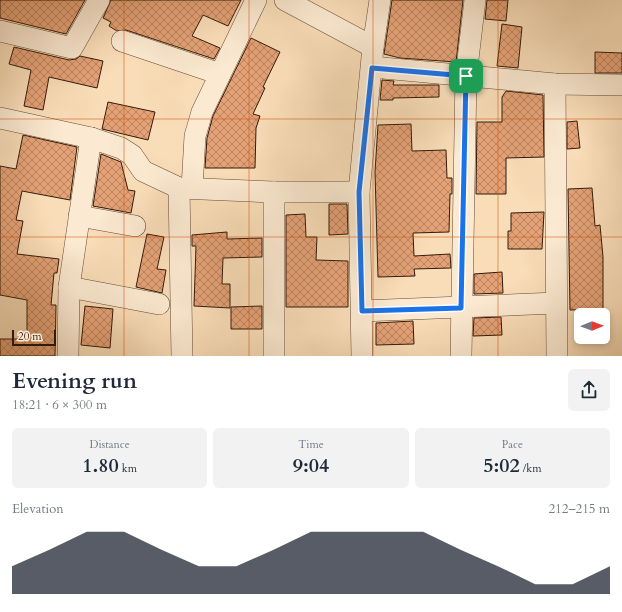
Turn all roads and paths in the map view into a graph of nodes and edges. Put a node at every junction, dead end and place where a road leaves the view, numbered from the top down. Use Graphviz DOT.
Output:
graph roads {
  1 [pos="98,0"];
  2 [pos="256,0"];
  3 [pos="285,0"];
  4 [pos="380,0"];
  5 [pos="475,0"];
  6 [pos="0,30"];
  7 [pos="122,41"];
  8 [pos="373,46"];
  9 [pos="372,68"];
  10 [pos="220,74"];
  11 [pos="466,76"];
  12 [pos="555,84"];
  13 [pos="622,85"];
  14 [pos="0,118"];
  15 [pos="91,138"];
  16 [pos="186,188"];
  17 [pos="274,192"];
  18 [pos="359,192"];
  19 [pos="79,216"];
  20 [pos="135,226"];
  21 [pos="69,287"];
  22 [pos="556,303"];
  23 [pos="159,304"];
  24 [pos="461,308"];
  25 [pos="362,311"];
  26 [pos="68,356"];
  27 [pos="182,356"];
  28 [pos="274,356"];
  29 [pos="362,356"];
  30 [pos="461,356"];
  31 [pos="556,356"];
  1 -- 6 [label="street"];
  2 -- 10 [label="street"];
  3 -- 8 [label="street"];
  4 -- 8 [label="street"];
  5 -- 11 [label="street"];
  7 -- 10 [label="street"];
  8 -- 9 [label="street"];
  9 -- 11 [label="street"];
  9 -- 18 [label="street"];
  10 -- 16 [label="street"];
  11 -- 12 [label="street"];
  11 -- 24 [label="street"];
  12 -- 13 [label="street"];
  12 -- 22 [label="street"];
  14 -- 15 [label="street"];
  15 -- 16 [label="street"];
  15 -- 19 [label="street"];
  16 -- 17 [label="street"];
  16 -- 27 [label="street"];
  17 -- 18 [label="street"];
  17 -- 28 [label="street"];
  18 -- 25 [label="street"];
  19 -- 20 [label="street"];
  19 -- 21 [label="street"];
  21 -- 23 [label="street"];
  21 -- 26 [label="street"];
  22 -- 24 [label="street"];
  22 -- 31 [label="street"];
  24 -- 25 [label="street"];
  24 -- 30 [label="street"];
  25 -- 29 [label="street"];
}
